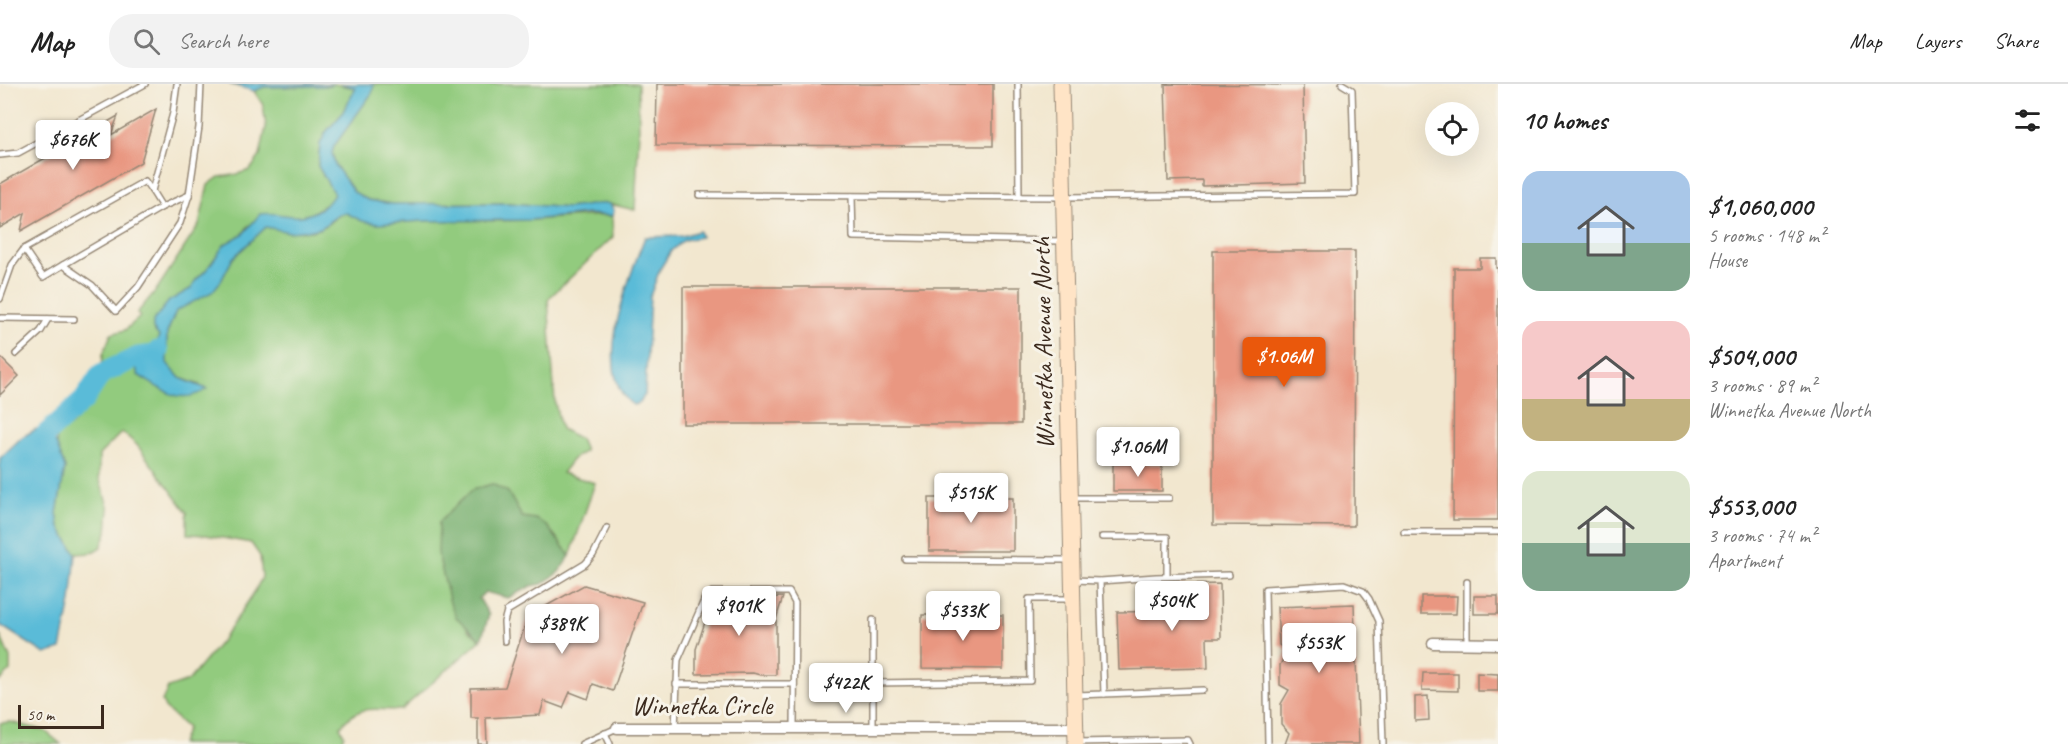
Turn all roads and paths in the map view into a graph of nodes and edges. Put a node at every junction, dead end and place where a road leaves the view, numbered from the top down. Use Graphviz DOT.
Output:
graph roads {
  1 [pos="145,84"];
  2 [pos="177,84"];
  3 [pos="201,84"];
  4 [pos="1018,84"];
  5 [pos="1061,84"];
  6 [pos="1342,84"];
  7 [pos="0,155"];
  8 [pos="152,191"];
  9 [pos="189,195"];
  10 [pos="699,195"];
  11 [pos="852,196"];
  12 [pos="1019,197"];
  13 [pos="1063,197"];
  14 [pos="162,207"];
  15 [pos="1064,242"];
  16 [pos="24,249"];
  17 [pos="63,265"];
  18 [pos="0,299"];
  19 [pos="0,318"];
  20 [pos="48,319"];
  21 [pos="74,319"];
  22 [pos="16,354"];
  23 [pos="1071,498"];
  24 [pos="1169,498"];
  25 [pos="607,528"];
  26 [pos="1404,532"];
  27 [pos="1498,532"];
  28 [pos="1102,537"];
  29 [pos="905,559"];
  30 [pos="1072,560"];
  31 [pos="1229,575"];
  32 [pos="1167,576"];
  33 [pos="1072,580"];
  34 [pos="1100,581"];
  35 [pos="1467,582"];
  36 [pos="1073,599"];
  37 [pos="873,620"];
  38 [pos="505,641"];
  39 [pos="1432,644"];
  40 [pos="1467,644"];
  41 [pos="1498,644"];
  42 [pos="873,683"];
  43 [pos="676,684"];
  44 [pos="794,684"];
  45 [pos="1203,690"];
  46 [pos="1104,694"];
  47 [pos="1074,695"];
  48 [pos="617,728"];
  49 [pos="675,728"];
  50 [pos="795,728"];
  51 [pos="873,728"];
  52 [pos="605,733"];
  53 [pos="1076,738"];
  54 [pos="582,744"];
  55 [pos="610,744"];
  56 [pos="1190,744"];
  57 [pos="1268,744"];
  58 [pos="1383,744"];
  1 -- 7 [label="lane"];
  2 -- 8 [label="lane"];
  3 -- 9 [label="lane"];
  4 -- 12 [label="lane"];
  5 -- 13 [label="street, Winnetka Avenue North"];
  6 -- 13 [label="lane"];
  8 -- 14 [label="lane"];
  8 -- 16 [label="lane"];
  9 -- 14 [label="lane"];
  9 -- 17 [label="lane"];
  10 -- 11 [label="lane"];
  11 -- 12 [label="lane"];
  11 -- 15 [label="lane"];
  12 -- 13 [label="lane"];
  13 -- 15 [label="street, Winnetka Avenue North"];
  14 -- 17 [label="lane"];
  15 -- 23 [label="street, Winnetka Avenue North"];
  16 -- 17 [label="lane"];
  16 -- 18 [label="lane"];
  19 -- 20 [label="lane"];
  20 -- 21 [label="lane"];
  20 -- 22 [label="lane"];
  23 -- 24 [label="lane"];
  23 -- 30 [label="street, Winnetka Avenue North"];
  25 -- 38 [label="lane"];
  26 -- 27 [label="lane"];
  28 -- 32 [label="lane"];
  29 -- 30 [label="lane"];
  30 -- 33 [label="street, Winnetka Avenue North"];
  31 -- 32 [label="lane"];
  32 -- 34 [label="lane"];
  33 -- 34 [label="lane"];
  33 -- 36 [label="street, Winnetka Avenue North"];
  34 -- 46 [label="lane"];
  35 -- 40 [label="lane"];
  36 -- 42 [label="lane"];
  36 -- 47 [label="street, Winnetka Avenue North"];
  37 -- 42 [label="lane"];
  39 -- 40 [label="street"];
  40 -- 41 [label="street"];
  42 -- 51 [label="lane"];
  43 -- 44 [label="lane"];
  43 -- 44 [label="lane"];
  43 -- 49 [label="lane"];
  44 -- 50 [label="lane"];
  45 -- 46 [label="lane"];
  46 -- 47 [label="lane"];
  47 -- 53 [label="street, Winnetka Avenue North"];
  48 -- 49 [label="street, Winnetka Circle"];
  48 -- 52 [label="lane"];
  49 -- 50 [label="street, Winnetka Circle"];
  50 -- 51 [label="street, Winnetka Circle"];
  51 -- 53 [label="street, Winnetka Circle"];
  52 -- 54 [label="lane"];
  52 -- 55 [label="lane"];
  53 -- 56 [label="lane"];
  57 -- 58 [label="lane"];
}
